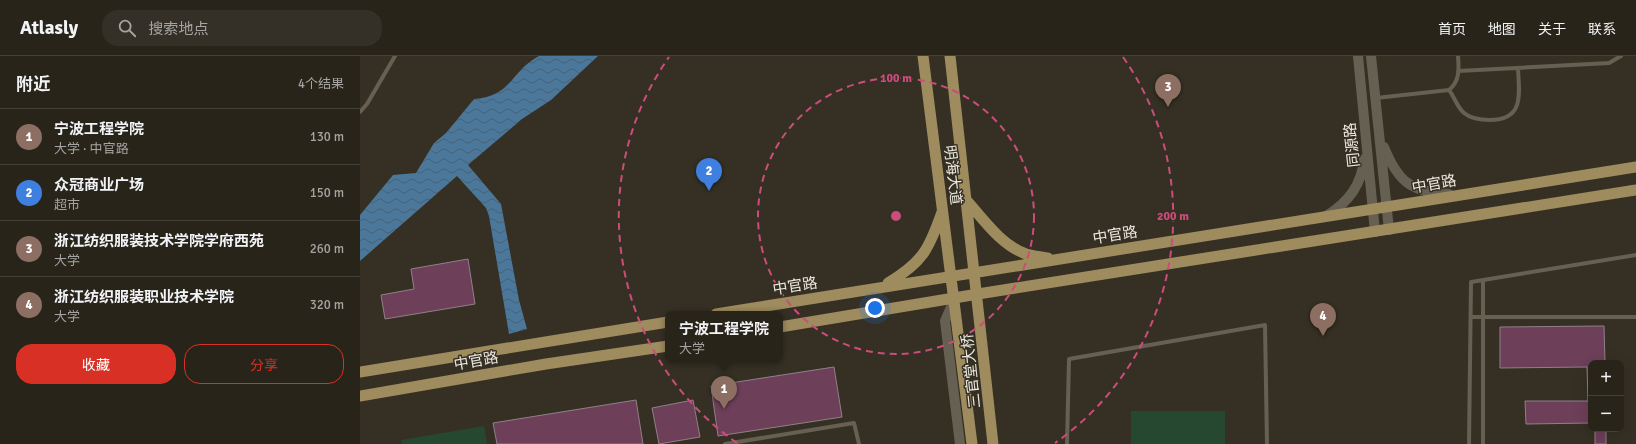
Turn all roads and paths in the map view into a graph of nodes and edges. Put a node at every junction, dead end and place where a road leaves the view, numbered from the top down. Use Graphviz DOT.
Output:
graph roads {
  1 [pos="395,56"];
  2 [pos="923,56"];
  3 [pos="950,56"];
  4 [pos="1358,56"];
  5 [pos="1371,56"];
  6 [pos="1458,56"];
  7 [pos="1621,56"];
  8 [pos="1518,68"];
  9 [pos="1458,72"];
  10 [pos="1449,90"];
  11 [pos="1375,98"];
  12 [pos="360,112"];
  13 [pos="1380,137"];
  14 [pos="1366,139"];
  15 [pos="1636,167"];
  16 [pos="1636,190"];
  17 [pos="1461,195"];
  18 [pos="967,201"];
  19 [pos="1387,208"];
  20 [pos="943,209"];
  21 [pos="1373,210"];
  22 [pos="1323,218"];
  23 [pos="1389,230"];
  24 [pos="1375,232"];
  25 [pos="1636,256"];
  26 [pos="1056,260"];
  27 [pos="974,273"];
  28 [pos="950,276"];
  29 [pos="1483,280"];
  30 [pos="882,287"];
  31 [pos="978,294"];
  32 [pos="955,298"];
  33 [pos="734,311"];
  34 [pos="1471,317"];
  35 [pos="1483,317"];
  36 [pos="1636,317"];
  37 [pos="665,322"];
  38 [pos="783,327"];
  39 [pos="665,346"];
  40 [pos="361,372"];
  41 [pos="360,396"];
  42 [pos="735,443"];
  43 [pos="725,444"];
  44 [pos="858,444"];
  45 [pos="960,444"];
  46 [pos="972,444"];
  47 [pos="993,444"];
  48 [pos="1067,444"];
  49 [pos="1267,444"];
  50 [pos="1469,444"];
  51 [pos="1483,444"];
  1 -- 12 [label="lane"];
  2 -- 20 [label="main road, 明海大道"];
  3 -- 18 [label="main road, 明海大道"];
  4 -- 14 [label="street, 同源路"];
  5 -- 11 [label="street, 同源路"];
  6 -- 9 [label="lane"];
  7 -- 8 [label="lane"];
  8 -- 9 [label="lane"];
  8 -- 10 [label="lane"];
  9 -- 10 [label="lane"];
  10 -- 11 [label="lane"];
  11 -- 13 [label="street, 同源路"];
  13 -- 17 [label="street"];
  13 -- 19 [label="street, 同源路"];
  14 -- 21 [label="street, 同源路"];
  14 -- 22 [label="street"];
  15 -- 17 [label="main road, 中官路"];
  16 -- 23 [label="main road"];
  17 -- 19 [label="main road, 中官路"];
  18 -- 26 [label="main road"];
  18 -- 27 [label="main road, 明海大道"];
  19 -- 21 [label="main road, 中官路"];
  19 -- 23 [label="street, 同源路"];
  20 -- 28 [label="main road, 明海大道"];
  20 -- 30 [label="main road"];
  21 -- 22 [label="main road, 中官路"];
  21 -- 24 [label="street, 同源路"];
  22 -- 26 [label="main road, 中官路"];
  23 -- 24 [label="main road"];
  24 -- 31 [label="main road"];
  25 -- 29 [label="lane"];
  26 -- 27 [label="main road, 中官路"];
  27 -- 28 [label="main road, 中官路"];
  27 -- 31 [label="main road, 明海大道"];
  28 -- 30 [label="main road, 中官路"];
  28 -- 32 [label="main road, 明海大道"];
  29 -- 34 [label="lane"];
  29 -- 35 [label="lane"];
  30 -- 33 [label="main road, 中官路"];
  31 -- 32 [label="main road"];
  31 -- 47 [label="main road, 三官堂大桥"];
  32 -- 38 [label="main road"];
  32 -- 45 [label="street"];
  32 -- 46 [label="main road, 三官堂大桥"];
  34 -- 35 [label="lane"];
  34 -- 50 [label="lane"];
  35 -- 36 [label="lane"];
  35 -- 51 [label="lane"];
  37 -- 40 [label="main road, 中官路"];
  39 -- 41 [label="main road, 中官路"];
  42 -- 43 [label="lane"];
  42 -- 44 [label="lane"];
  48 -- 49 [label="lane"];
}
